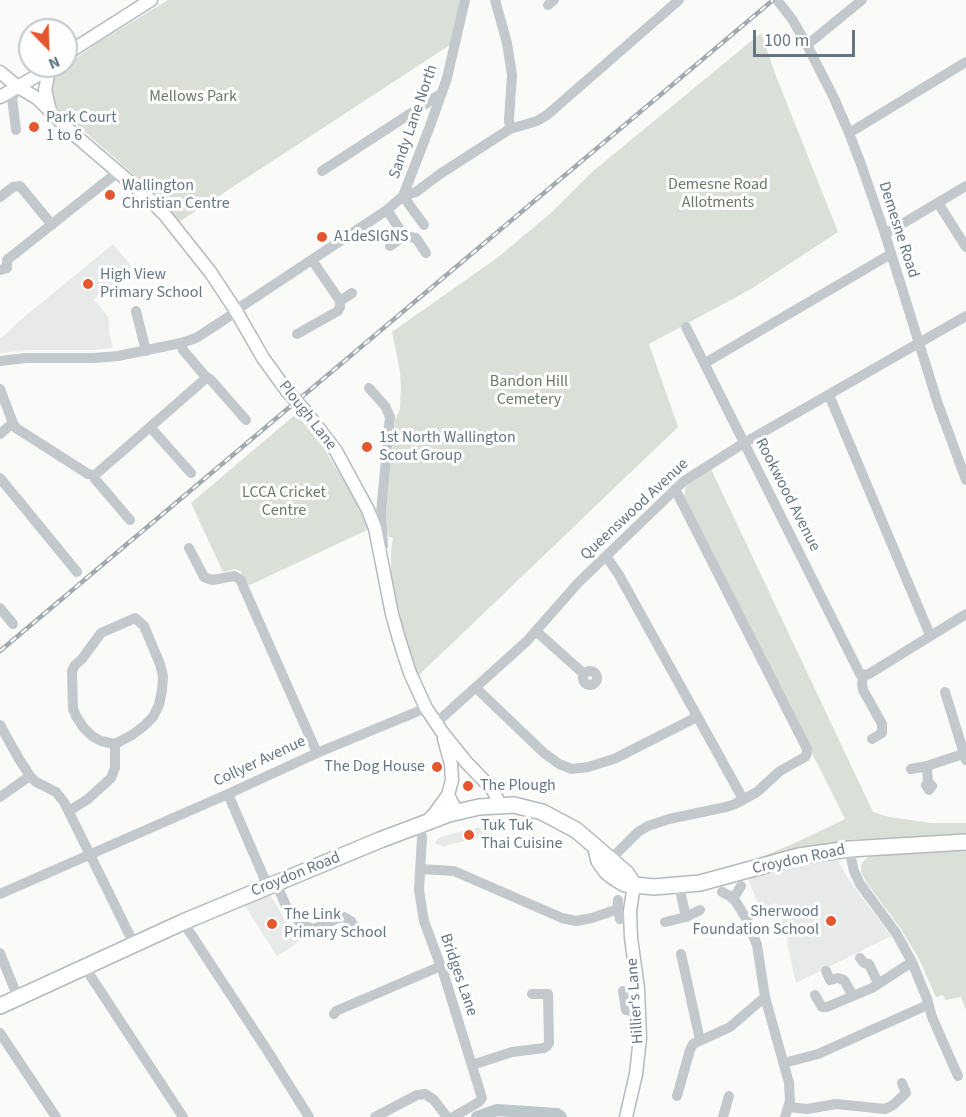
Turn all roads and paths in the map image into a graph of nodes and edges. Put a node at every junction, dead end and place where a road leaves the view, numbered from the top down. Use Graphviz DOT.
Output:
graph roads {
  1 [pos="151,0"];
  2 [pos="465,0"];
  3 [pos="495,0"];
  4 [pos="680,0"];
  5 [pos="777,0"];
  6 [pos="862,0"];
  7 [pos="807,45"];
  8 [pos="78,46"];
  9 [pos="966,62"];
  10 [pos="0,72"];
  11 [pos="32,78"];
  12 [pos="48,78"];
  13 [pos="18,87"];
  14 [pos="442,93"];
  15 [pos="0,97"];
  16 [pos="50,112"];
  17 [pos="510,129"];
  18 [pos="16,130"];
  19 [pos="849,133"];
  20 [pos="322,171"];
  21 [pos="118,172"];
  22 [pos="966,186"];
  23 [pos="403,196"];
  24 [pos="0,197"];
  25 [pos="938,203"];
  26 [pos="387,210"];
  27 [pos="52,225"];
  28 [pos="424,225"];
  29 [pos="885,234"];
  30 [pos="405,236"];
  31 [pos="390,246"];
  32 [pos="966,247"];
  33 [pos="426,253"];
  34 [pos="891,254"];
  35 [pos="4,260"];
  36 [pos="312,260"];
  37 [pos="0,270"];
  38 [pos="351,293"];
  39 [pos="340,301"];
  40 [pos="136,311"];
  41 [pos="236,311"];
  42 [pos="966,316"];
  43 [pos="686,327"];
  44 [pos="297,334"];
  45 [pos="181,343"];
  46 [pos="918,344"];
  47 [pos="146,351"];
  48 [pos="0,361"];
  49 [pos="705,363"];
  50 [pos="205,376"];
  51 [pos="369,388"];
  52 [pos="0,389"];
  53 [pos="829,394"];
  54 [pos="246,420"];
  55 [pos="13,423"];
  56 [pos="150,427"];
  57 [pos="0,434"];
  58 [pos="744,443"];
  59 [pos="190,473"];
  60 [pos="93,475"];
  61 [pos="0,478"];
  62 [pos="966,480"];
  63 [pos="675,489"];
  64 [pos="130,520"];
  65 [pos="189,548"];
  66 [pos="380,550"];
  67 [pos="606,556"];
  68 [pos="77,572"];
  69 [pos="0,608"];
  70 [pos="966,614"];
  71 [pos="13,624"];
  72 [pos="536,631"];
  73 [pos="930,635"];
  74 [pos="584,674"];
  75 [pos="863,675"];
  76 [pos="476,688"];
  77 [pos="945,692"];
  78 [pos="426,708"];
  79 [pos="697,717"];
  80 [pos="0,725"];
  81 [pos="439,728"];
  82 [pos="872,739"];
  83 [pos="115,744"];
  84 [pos="317,753"];
  85 [pos="462,756"];
  86 [pos="965,756"];
  87 [pos="451,764"];
  88 [pos="927,766"];
  89 [pos="911,770"];
  90 [pos="30,776"];
  91 [pos="928,782"];
  92 [pos="228,794"];
  93 [pos="448,795"];
  94 [pos="0,797"];
  95 [pos="743,800"];
  96 [pos="500,805"];
  97 [pos="69,811"];
  98 [pos="457,812"];
  99 [pos="423,824"];
  100 [pos="966,842"];
  101 [pos="595,846"];
  102 [pos="849,849"];
  103 [pos="90,855"];
  104 [pos="611,859"];
  105 [pos="420,869"];
  106 [pos="272,885"];
  107 [pos="634,885"];
  108 [pos="679,886"];
  109 [pos="741,886"];
  110 [pos="722,892"];
  111 [pos="0,894"];
  112 [pos="733,898"];
  113 [pos="619,909"];
  114 [pos="700,910"];
  115 [pos="686,917"];
  116 [pos="183,921"];
  117 [pos="665,922"];
  118 [pos="358,933"];
  119 [pos="134,944"];
  120 [pos="0,953"];
  121 [pos="681,954"];
  122 [pos="860,958"];
  123 [pos="912,962"];
  124 [pos="84,966"];
  125 [pos="441,966"];
  126 [pos="826,971"];
  127 [pos="878,983"];
  128 [pos="624,991"];
  129 [pos="532,994"];
  130 [pos="815,995"];
  131 [pos="853,996"];
  132 [pos="765,997"];
  133 [pos="18,998"];
  134 [pos="0,1006"];
  135 [pos="927,1007"];
  136 [pos="639,1012"];
  137 [pos="334,1014"];
  138 [pos="0,1033"];
  139 [pos="700,1040"];
  140 [pos="784,1062"];
  141 [pos="472,1065"];
  142 [pos="958,1076"];
  143 [pos="902,1083"];
  144 [pos="677,1096"];
  145 [pos="729,1096"];
  146 [pos="787,1112"];
  147 [pos="56,1117"];
  148 [pos="183,1117"];
  149 [pos="309,1117"];
  150 [pos="375,1117"];
  151 [pos="447,1117"];
  152 [pos="453,1117"];
  153 [pos="626,1117"];
  154 [pos="723,1117"];
  1 -- 8 [label="main road"];
  2 -- 14 [label="street, Sandy Lane North"];
  3 -- 17 [label="street"];
  4 -- 17 [label="street"];
  5 -- 7 [label="street, Demesne Road"];
  6 -- 7 [label="street"];
  7 -- 19 [label="street, Demesne Road"];
  9 -- 19 [label="street"];
  10 -- 13 [label="main road, Plough Lane"];
  11 -- 13 [label="main road"];
  12 -- 16 [label="main road"];
  13 -- 15 [label="main road"];
  13 -- 16 [label="main road, Plough Lane"];
  13 -- 18 [label="street"];
  14 -- 20 [label="street"];
  14 -- 23 [label="street, Sandy Lane North"];
  16 -- 21 [label="main road, Plough Lane"];
  17 -- 23 [label="street"];
  19 -- 29 [label="street, Demesne Road"];
  21 -- 27 [label="street"];
  21 -- 41 [label="main road, Plough Lane"];
  22 -- 25 [label="street"];
  23 -- 26 [label="street, Sandy Lane North"];
  23 -- 28 [label="street"];
  24 -- 27 [label="street"];
  25 -- 29 [label="street"];
  25 -- 32 [label="street"];
  26 -- 30 [label="street"];
  26 -- 36 [label="street, Sandy Lane North"];
  27 -- 35 [label="street"];
  29 -- 34 [label="street, Demesne Road"];
  30 -- 31 [label="street"];
  30 -- 33 [label="street"];
  34 -- 46 [label="street, Demesne Road"];
  34 -- 49 [label="street"];
  35 -- 37 [label="street"];
  36 -- 39 [label="street"];
  36 -- 41 [label="street, Sandy Lane North"];
  38 -- 39 [label="street"];
  39 -- 44 [label="street"];
  40 -- 47 [label="street"];
  41 -- 45 [label="street, Sandy Lane North"];
  41 -- 66 [label="main road, Plough Lane, bridge"];
  42 -- 46 [label="street, Queenswood Avenue"];
  43 -- 49 [label="street, Rookwood Avenue"];
  45 -- 47 [label="street, Sandy Lane North"];
  45 -- 50 [label="street"];
  46 -- 53 [label="street, Queenswood Avenue"];
  46 -- 62 [label="street, Demesne Road"];
  47 -- 48 [label="street, Sandy Lane North"];
  49 -- 58 [label="street, Rookwood Avenue"];
  50 -- 54 [label="street"];
  50 -- 56 [label="street"];
  51 -- 66 [label="street"];
  52 -- 55 [label="street"];
  53 -- 58 [label="street, Queenswood Avenue"];
  53 -- 73 [label="street"];
  55 -- 57 [label="street"];
  55 -- 60 [label="street"];
  56 -- 59 [label="street"];
  56 -- 60 [label="street"];
  58 -- 63 [label="street, Queenswood Avenue"];
  58 -- 75 [label="street, Rookwood Avenue"];
  60 -- 64 [label="street"];
  61 -- 68 [label="street"];
  63 -- 67 [label="street, Queenswood Avenue"];
  63 -- 95 [label="street"];
  65 -- 84 [label="street"];
  66 -- 78 [label="main road, Plough Lane"];
  67 -- 72 [label="street, Queenswood Avenue"];
  67 -- 79 [label="street"];
  69 -- 71 [label="street"];
  70 -- 73 [label="street"];
  72 -- 74 [label="street"];
  72 -- 76 [label="street, Queenswood Avenue"];
  73 -- 75 [label="street"];
  75 -- 82 [label="street, Rookwood Avenue"];
  76 -- 79 [label="street"];
  76 -- 81 [label="street, Queenswood Avenue"];
  77 -- 86 [label="street"];
  78 -- 81 [label="main road, Plough Lane"];
  78 -- 84 [label="street, Collyer Avenue"];
  79 -- 95 [label="street"];
  80 -- 90 [label="street"];
  81 -- 85 [label="main road, Plough Lane"];
  81 -- 87 [label="main road"];
  83 -- 83 [label="street"];
  83 -- 97 [label="street"];
  84 -- 92 [label="street, Collyer Avenue"];
  85 -- 87 [label="main road"];
  85 -- 96 [label="main road, Plough Lane"];
  86 -- 88 [label="street"];
  87 -- 93 [label="main road"];
  88 -- 89 [label="street"];
  88 -- 91 [label="street"];
  90 -- 94 [label="street"];
  90 -- 97 [label="street"];
  92 -- 103 [label="street, Collyer Avenue"];
  92 -- 106 [label="street"];
  93 -- 98 [label="main road"];
  93 -- 99 [label="main road"];
  95 -- 104 [label="street"];
  96 -- 98 [label="highway, Croydon Road"];
  96 -- 101 [label="highway, Croydon Road"];
  97 -- 103 [label="street"];
  98 -- 99 [label="highway, Croydon Road"];
  99 -- 105 [label="street, Bridges Lane"];
  99 -- 106 [label="highway, Croydon Road"];
  100 -- 102 [label="highway, Croydon Road"];
  101 -- 104 [label="highway, Croydon Road"];
  101 -- 107 [label="highway, Croydon Road"];
  102 -- 108 [label="highway, Croydon Road"];
  102 -- 123 [label="street"];
  103 -- 111 [label="street, Collyer Avenue"];
  103 -- 119 [label="street"];
  104 -- 107 [label="highway, Croydon Road"];
  105 -- 113 [label="street"];
  105 -- 125 [label="street, Bridges Lane"];
  106 -- 116 [label="highway, Croydon Road"];
  106 -- 118 [label="street"];
  107 -- 108 [label="highway, Croydon Road"];
  107 -- 136 [label="main road, Hillier's Lane"];
  108 -- 115 [label="street"];
  109 -- 112 [label="street"];
  110 -- 112 [label="street"];
  112 -- 132 [label="street"];
  114 -- 115 [label="street"];
  115 -- 117 [label="street"];
  116 -- 119 [label="highway, Croydon Road"];
  116 -- 149 [label="street"];
  119 -- 124 [label="highway, Croydon Road"];
  120 -- 133 [label="street"];
  121 -- 139 [label="street"];
  122 -- 127 [label="street"];
  123 -- 127 [label="street"];
  123 -- 135 [label="street"];
  124 -- 133 [label="highway, Croydon Road"];
  124 -- 148 [label="street"];
  125 -- 137 [label="street"];
  125 -- 141 [label="street, Bridges Lane"];
  126 -- 131 [label="street"];
  127 -- 131 [label="street"];
  128 -- 136 [label="street"];
  129 -- 141 [label="street"];
  130 -- 131 [label="street"];
  132 -- 139 [label="street"];
  132 -- 140 [label="street"];
  133 -- 134 [label="highway, Croydon Road"];
  135 -- 140 [label="street"];
  135 -- 142 [label="street"];
  136 -- 153 [label="main road, Hillier's Lane"];
  138 -- 147 [label="street"];
  139 -- 144 [label="street"];
  140 -- 146 [label="street"];
  141 -- 152 [label="street, Bridges Lane"];
  143 -- 146 [label="street"];
  145 -- 154 [label="street"];
  150 -- 151 [label="street"];
}
